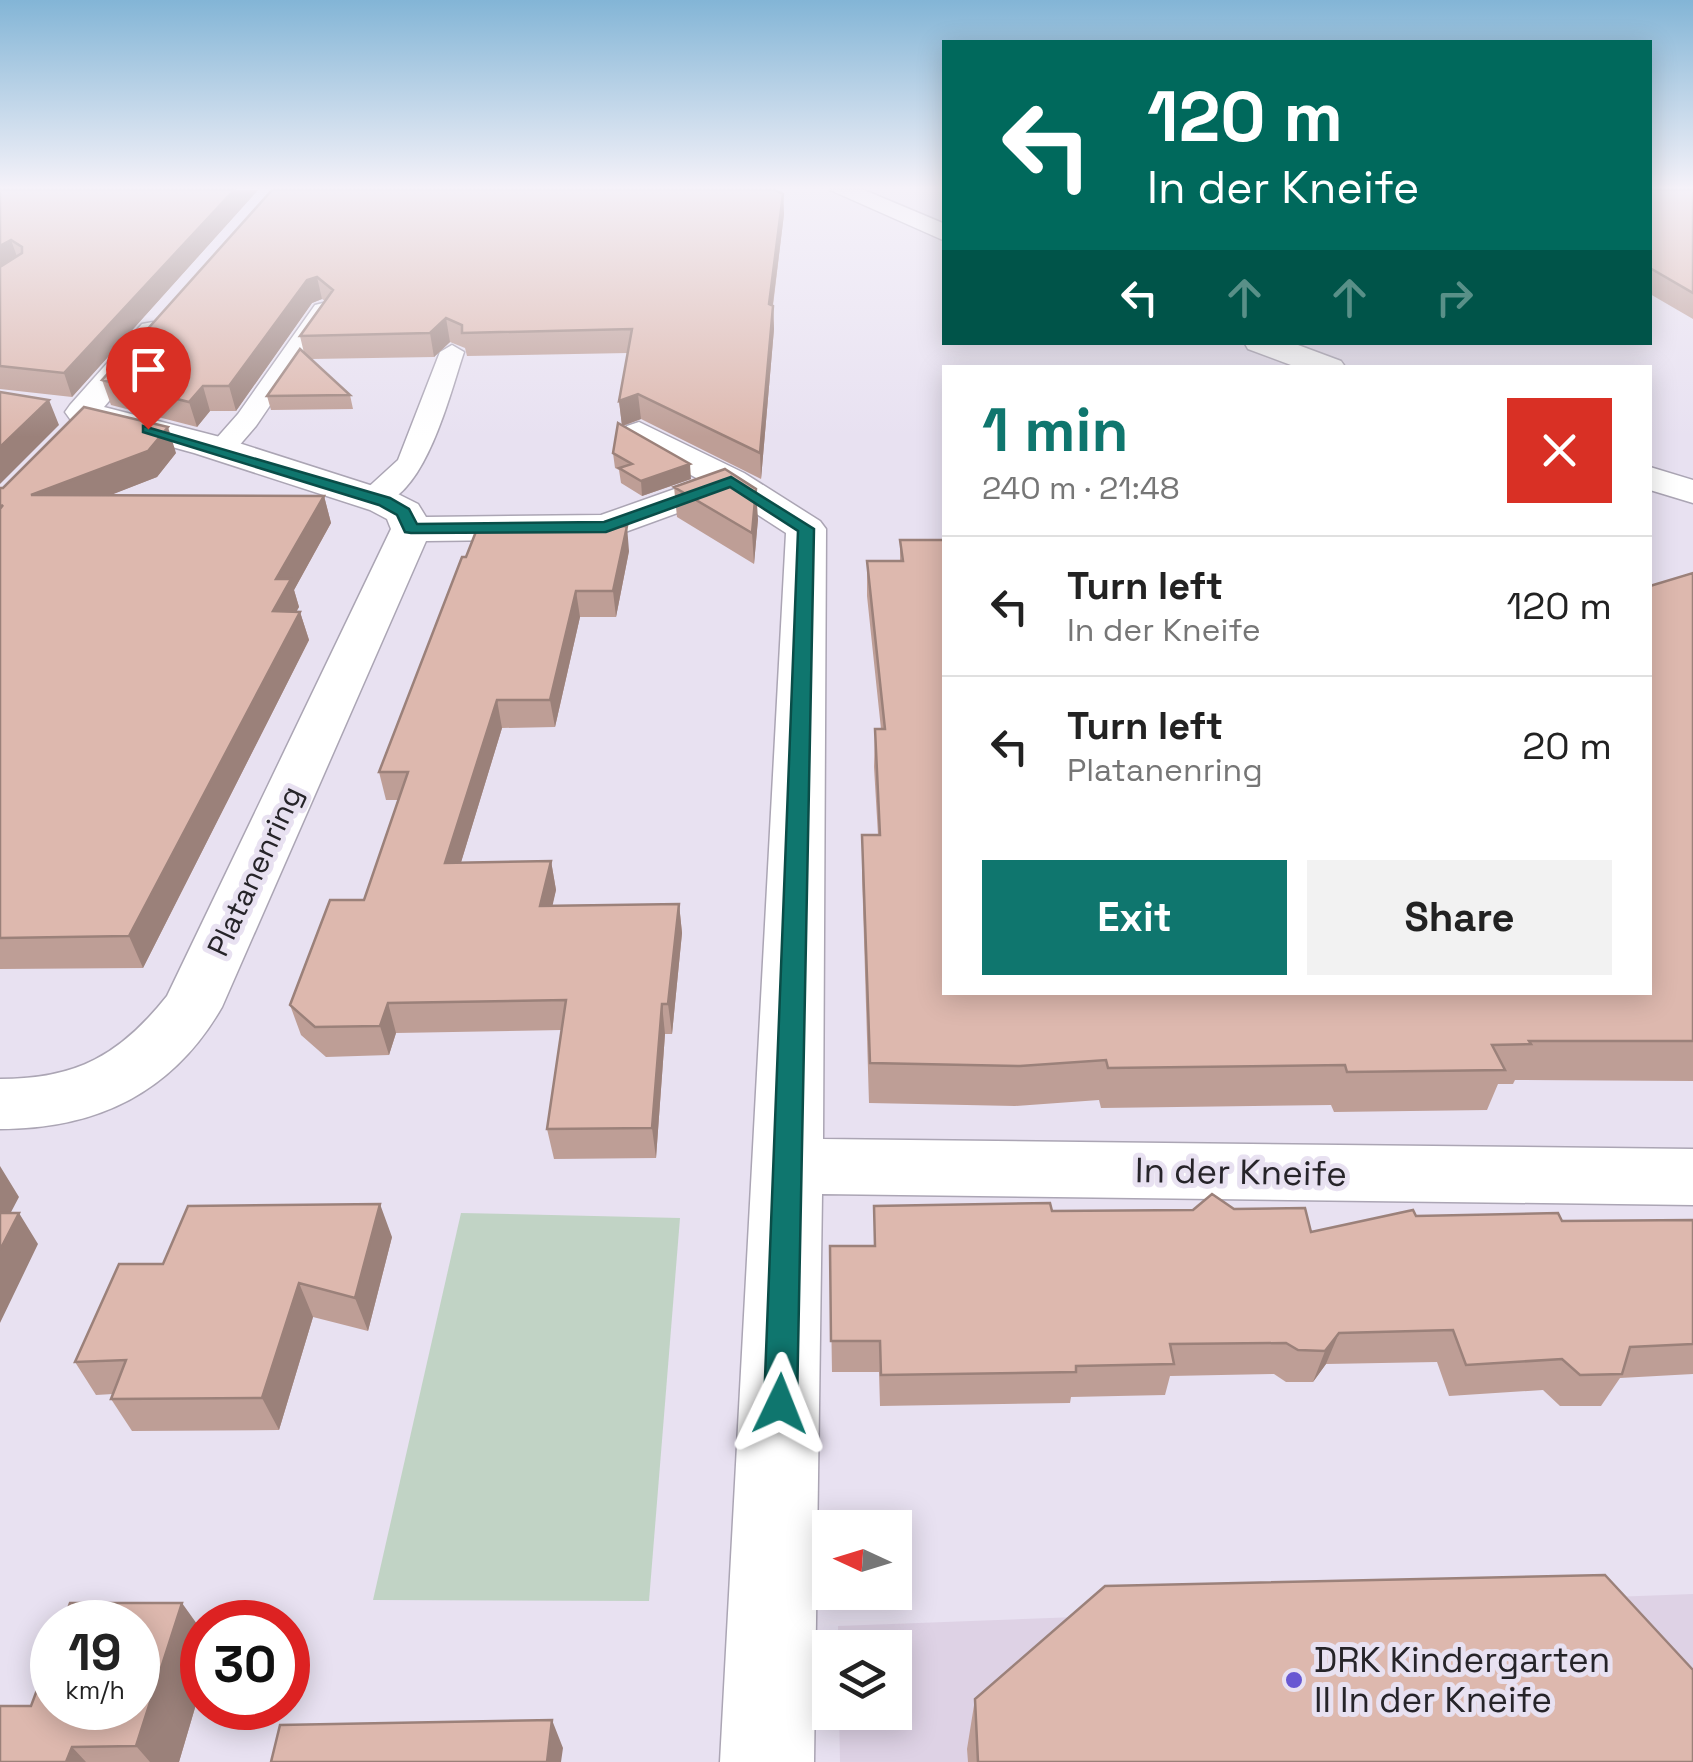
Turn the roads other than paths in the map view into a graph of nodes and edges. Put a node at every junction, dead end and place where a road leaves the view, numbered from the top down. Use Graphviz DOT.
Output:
graph roads {
  1 [pos="186,294"];
  2 [pos="323,310"];
  3 [pos="1266,345"];
  4 [pos="452,352"];
  5 [pos="1322,365"];
  6 [pos="639,433"];
  7 [pos="222,449"];
  8 [pos="1652,479"];
  9 [pos="731,482"];
  10 [pos="1693,492"];
  11 [pos="373,498"];
  12 [pos="411,528"];
  13 [pos="0,1104"];
  14 [pos="790,1166"];
  15 [pos="1693,1178"];
  16 [pos="767,1762"];
  1 -- 7 [label="street"];
  2 -- 7 [label="lane"];
  3 -- 5 [label="street"];
  4 -- 11 [label="lane"];
  6 -- 9 [label="street"];
  7 -- 11 [label="street"];
  8 -- 10 [label="street"];
  9 -- 12 [label="street"];
  9 -- 14 [label="street"];
  11 -- 12 [label="street"];
  12 -- 13 [label="street, Platanenring"];
  14 -- 15 [label="street, In der Kneife"];
  14 -- 16 [label="street"];
}
